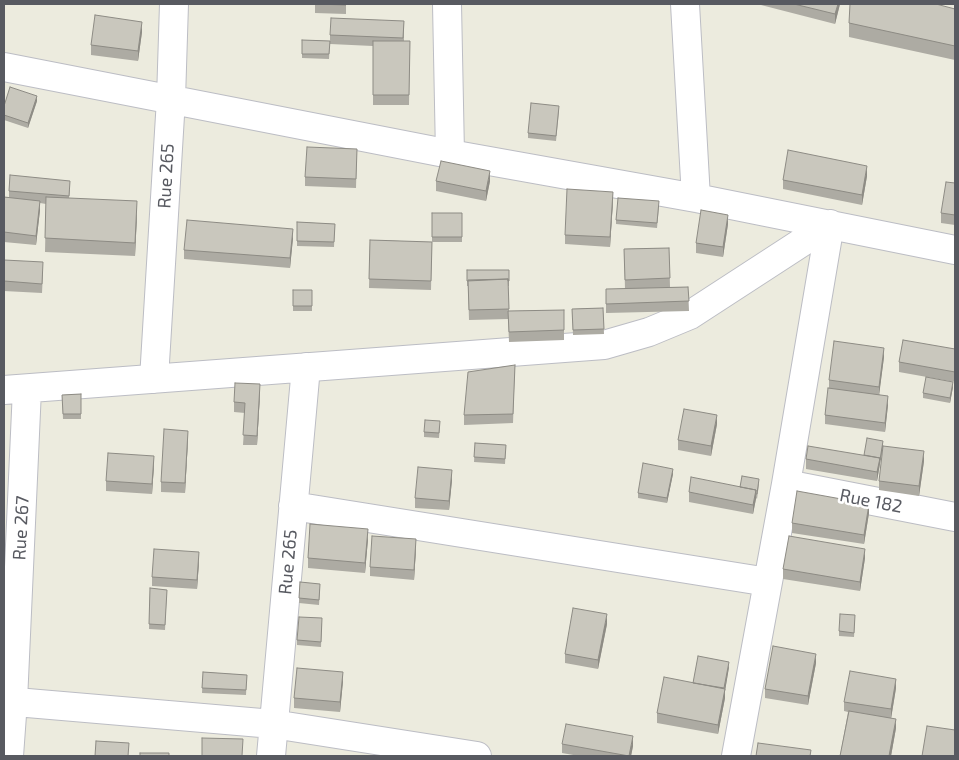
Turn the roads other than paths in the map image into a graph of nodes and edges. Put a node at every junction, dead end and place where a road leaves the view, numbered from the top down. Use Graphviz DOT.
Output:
graph roads {
  1 [pos="174,4"];
  2 [pos="447,4"];
  3 [pos="685,4"];
  4 [pos="4,67"];
  5 [pos="171,99"];
  6 [pos="450,154"];
  7 [pos="696,198"];
  8 [pos="830,224"];
  9 [pos="955,250"];
  10 [pos="306,367"];
  11 [pos="154,379"];
  12 [pos="16,390"];
  13 [pos="786,484"];
  14 [pos="293,506"];
  15 [pos="955,517"];
  16 [pos="768,582"];
  17 [pos="8,701"];
  18 [pos="273,724"];
  19 [pos="9,756"];
  20 [pos="271,756"];
  21 [pos="477,756"];
  22 [pos="736,756"];
  1 -- 5 [label="street, Rue 265"];
  2 -- 6 [label="street"];
  3 -- 7 [label="street"];
  4 -- 5 [label="street"];
  5 -- 6 [label="street"];
  5 -- 11 [label="street, Rue 265"];
  6 -- 7 [label="street"];
  7 -- 8 [label="street"];
  8 -- 9 [label="street"];
  8 -- 10 [label="street"];
  8 -- 13 [label="street"];
  10 -- 11 [label="street"];
  10 -- 14 [label="street, Rue 265"];
  11 -- 12 [label="street"];
  12 -- 17 [label="street, Rue 267"];
  13 -- 15 [label="street, Rue 182"];
  13 -- 16 [label="street"];
  14 -- 16 [label="street"];
  14 -- 18 [label="street, Rue 265"];
  16 -- 22 [label="street"];
  17 -- 18 [label="street"];
  17 -- 19 [label="street, Rue 267"];
  18 -- 20 [label="street, Rue 265"];
  18 -- 21 [label="street"];
}
